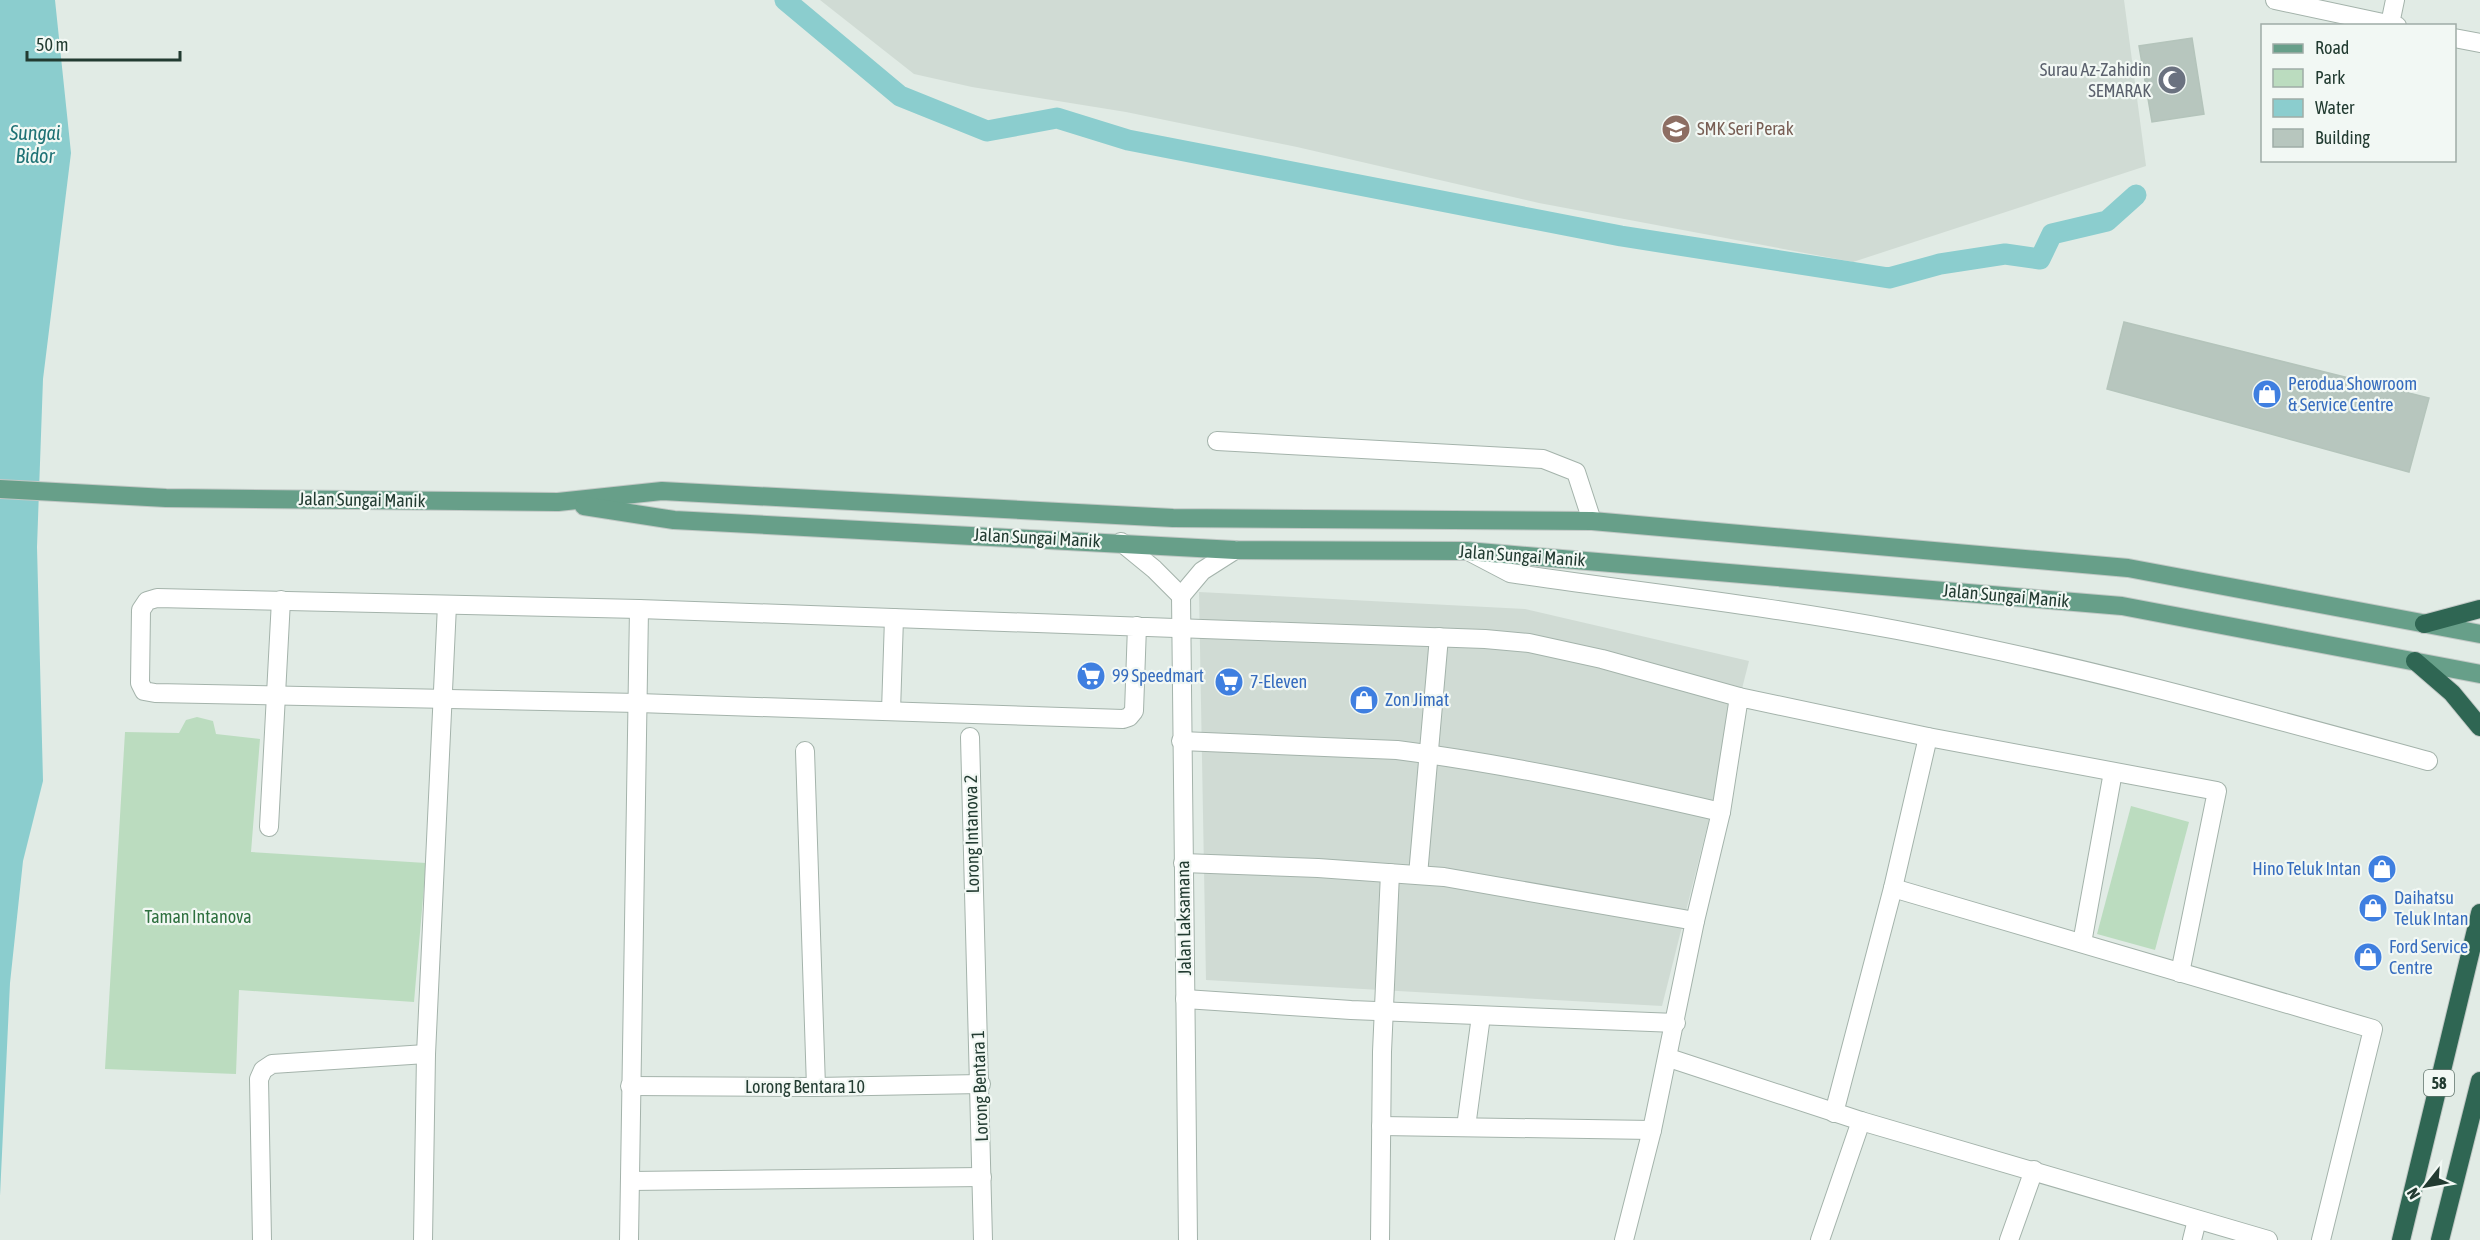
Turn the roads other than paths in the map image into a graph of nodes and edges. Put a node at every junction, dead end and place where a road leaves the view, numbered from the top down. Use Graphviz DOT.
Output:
graph roads {
  1 [pos="2275,0"];
  2 [pos="2395,0"];
  3 [pos="2388,24"];
  4 [pos="2393,24"];
  5 [pos="2456,38"];
  6 [pos="2480,43"];
  7 [pos="1217,441"];
  8 [pos="0,489"];
  9 [pos="558,502"];
  10 [pos="1592,520"];
  11 [pos="1121,542"];
  12 [pos="1235,550"];
  13 [pos="1467,550"];
  14 [pos="1180,596"];
  15 [pos="281,600"];
  16 [pos="447,605"];
  17 [pos="639,609"];
  18 [pos="2480,609"];
  19 [pos="894,618"];
  20 [pos="2424,624"];
  21 [pos="1137,626"];
  22 [pos="1179,627"];
  23 [pos="2480,634"];
  24 [pos="1439,637"];
  25 [pos="2415,662"];
  26 [pos="2480,674"];
  27 [pos="277,696"];
  28 [pos="1739,697"];
  29 [pos="443,698"];
  30 [pos="638,702"];
  31 [pos="891,711"];
  32 [pos="2480,728"];
  33 [pos="970,737"];
  34 [pos="1928,737"];
  35 [pos="1180,741"];
  36 [pos="805,752"];
  37 [pos="1429,754"];
  38 [pos="2428,761"];
  39 [pos="2113,772"];
  40 [pos="1721,812"];
  41 [pos="269,827"];
  42 [pos="1183,863"];
  43 [pos="1390,873"];
  44 [pos="1418,875"];
  45 [pos="1893,888"];
  46 [pos="2480,913"];
  47 [pos="1695,921"];
  48 [pos="974,932"];
  49 [pos="2082,944"];
  50 [pos="2180,973"];
  51 [pos="1185,999"];
  52 [pos="1384,1011"];
  53 [pos="1481,1016"];
  54 [pos="1676,1023"];
  55 [pos="426,1054"];
  56 [pos="1669,1058"];
  57 [pos="2480,1081"];
  58 [pos="981,1084"];
  59 [pos="630,1086"];
  60 [pos="816,1087"];
  61 [pos="1834,1113"];
  62 [pos="1861,1121"];
  63 [pos="1381,1126"];
  64 [pos="1466,1127"];
  65 [pos="1652,1131"];
  66 [pos="2034,1170"];
  67 [pos="982,1177"];
  68 [pos="630,1181"];
  69 [pos="2197,1220"];
  70 [pos="262,1240"];
  71 [pos="423,1240"];
  72 [pos="629,1240"];
  73 [pos="983,1240"];
  74 [pos="1188,1240"];
  75 [pos="1380,1240"];
  76 [pos="1624,1240"];
  77 [pos="1820,1240"];
  78 [pos="2009,1240"];
  79 [pos="2192,1240"];
  80 [pos="2268,1240"];
  81 [pos="2321,1240"];
  82 [pos="2401,1240"];
  83 [pos="2440,1240"];
  1 -- 3 [label="street"];
  2 -- 4 [label="street"];
  5 -- 6 [label="street"];
  7 -- 10 [label="street"];
  8 -- 9 [label="main road, Jalan Sungai Manik"];
  9 -- 10 [label="main road, Jalan Sungai Manik"];
  9 -- 11 [label="main road, Jalan Sungai Manik"];
  10 -- 20 [label="main road, Jalan Sungai Manik"];
  11 -- 12 [label="main road, Jalan Sungai Manik"];
  11 -- 14 [label="street"];
  12 -- 13 [label="main road, Jalan Sungai Manik"];
  12 -- 14 [label="street"];
  13 -- 25 [label="main road, Jalan Sungai Manik"];
  13 -- 38 [label="street"];
  14 -- 22 [label="street, Jalan Laksamana"];
  15 -- 16 [label="street"];
  15 -- 27 [label="street"];
  15 -- 27 [label="street"];
  16 -- 17 [label="street"];
  16 -- 29 [label="street"];
  17 -- 19 [label="street"];
  17 -- 30 [label="street"];
  18 -- 20 [label="highway"];
  19 -- 21 [label="street"];
  19 -- 31 [label="street"];
  20 -- 23 [label="main road, Jalan Sungai Manik"];
  21 -- 22 [label="street"];
  21 -- 31 [label="street"];
  22 -- 24 [label="street"];
  22 -- 35 [label="street, Jalan Laksamana"];
  24 -- 28 [label="street"];
  24 -- 37 [label="street"];
  25 -- 26 [label="main road, Jalan Sungai Manik"];
  25 -- 32 [label="highway"];
  27 -- 29 [label="street"];
  27 -- 41 [label="street"];
  28 -- 34 [label="street"];
  28 -- 40 [label="street"];
  29 -- 30 [label="street"];
  29 -- 55 [label="street"];
  30 -- 31 [label="street"];
  30 -- 59 [label="street"];
  33 -- 48 [label="street, Lorong Intanova 2"];
  34 -- 39 [label="street"];
  34 -- 45 [label="street"];
  35 -- 37 [label="street"];
  35 -- 42 [label="street, Jalan Laksamana"];
  36 -- 60 [label="street"];
  37 -- 40 [label="street"];
  37 -- 44 [label="street"];
  39 -- 49 [label="street"];
  39 -- 50 [label="street"];
  40 -- 47 [label="street"];
  42 -- 43 [label="street"];
  42 -- 51 [label="street, Jalan Laksamana"];
  43 -- 44 [label="street"];
  43 -- 52 [label="street"];
  44 -- 47 [label="street"];
  45 -- 49 [label="street"];
  45 -- 61 [label="street"];
  46 -- 82 [label="highway, 58"];
  47 -- 54 [label="street"];
  48 -- 58 [label="street, Lorong Bentara 1"];
  49 -- 50 [label="street"];
  50 -- 81 [label="street"];
  51 -- 52 [label="street"];
  51 -- 74 [label="street, Jalan Laksamana"];
  52 -- 53 [label="street"];
  52 -- 63 [label="street"];
  53 -- 54 [label="street"];
  53 -- 64 [label="street"];
  54 -- 56 [label="street"];
  55 -- 70 [label="street"];
  55 -- 71 [label="street"];
  56 -- 61 [label="street"];
  56 -- 65 [label="street"];
  57 -- 83 [label="highway, 58"];
  58 -- 60 [label="street, Lorong Bentara 10"];
  58 -- 67 [label="street, Lorong Bentara 1"];
  59 -- 60 [label="street, Lorong Bentara 10"];
  59 -- 68 [label="street"];
  61 -- 62 [label="street"];
  62 -- 66 [label="street"];
  62 -- 77 [label="street"];
  63 -- 64 [label="street"];
  63 -- 75 [label="street"];
  64 -- 65 [label="street"];
  65 -- 76 [label="street"];
  66 -- 69 [label="street"];
  66 -- 78 [label="street"];
  67 -- 68 [label="street"];
  67 -- 73 [label="street, Lorong Bentara 1"];
  68 -- 72 [label="street"];
  69 -- 79 [label="street"];
  69 -- 80 [label="street"];
}
